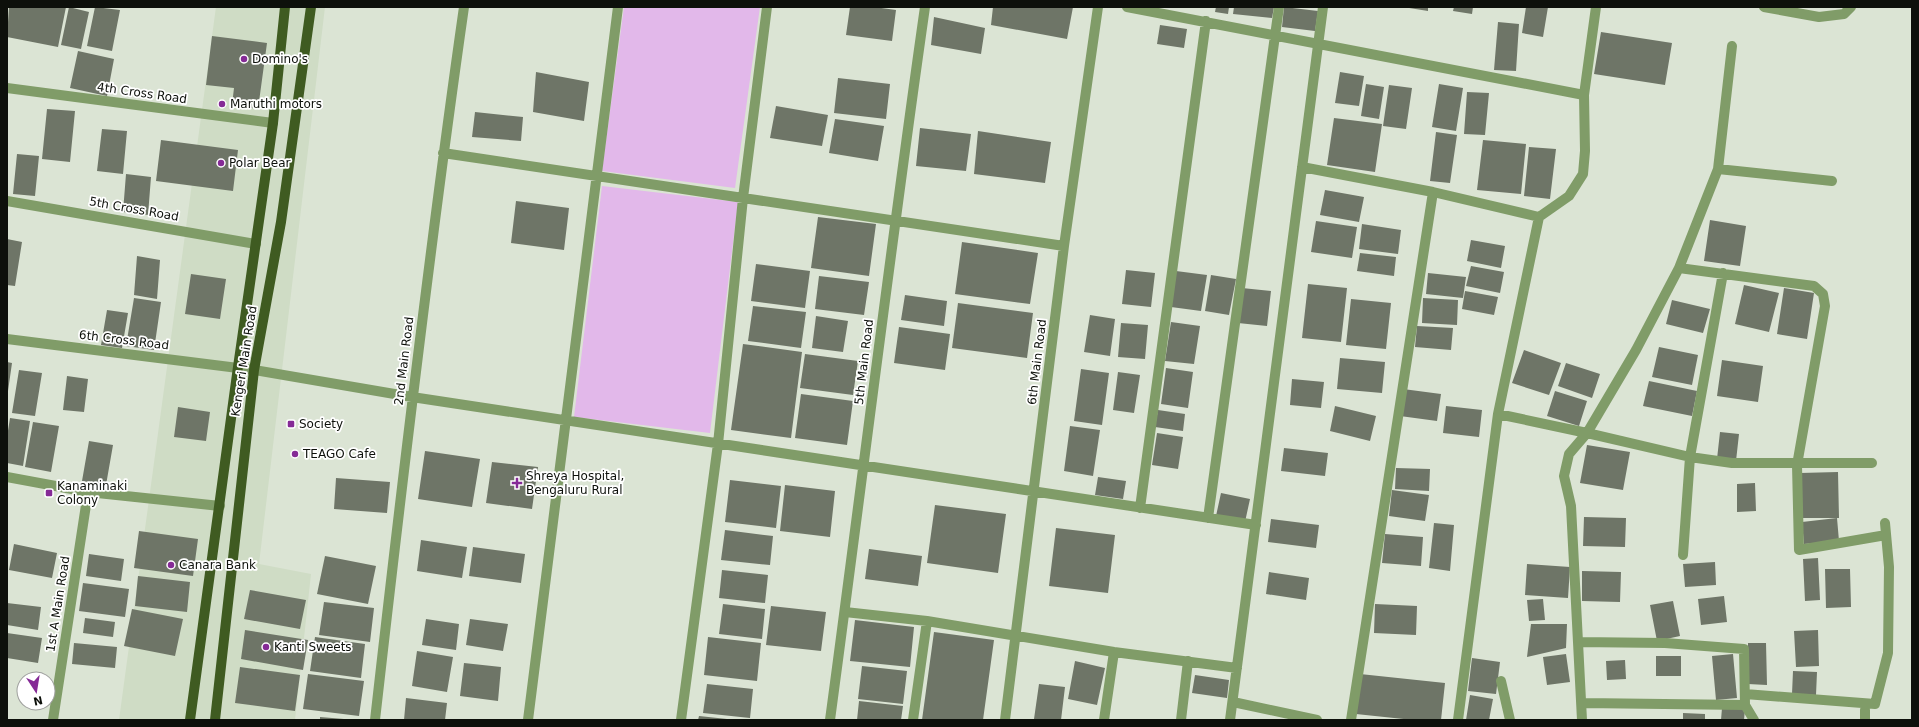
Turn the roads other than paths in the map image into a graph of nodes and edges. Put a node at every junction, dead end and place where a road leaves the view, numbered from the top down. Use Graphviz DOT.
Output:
graph roads {
  1 [pos="285,7"];
  2 [pos="311,7"];
  3 [pos="464,7"];
  4 [pos="618,7"];
  5 [pos="767,7"];
  6 [pos="925,7"];
  7 [pos="1098,7"];
  8 [pos="1127,7"];
  9 [pos="1279,7"];
  10 [pos="1323,7"];
  11 [pos="1596,7"];
  12 [pos="1764,7"];
  13 [pos="1851,7"];
  14 [pos="1206,21"];
  15 [pos="1275,35"];
  16 [pos="1318,44"];
  17 [pos="1732,46"];
  18 [pos="7,88"];
  19 [pos="1584,95"];
  20 [pos="273,124"];
  21 [pos="443,153"];
  22 [pos="1302,167"];
  23 [pos="1718,169"];
  24 [pos="595,176"];
  25 [pos="1832,181"];
  26 [pos="1433,192"];
  27 [pos="743,198"];
  28 [pos="7,201"];
  29 [pos="1539,217"];
  30 [pos="895,220"];
  31 [pos="256,244"];
  32 [pos="1064,246"];
  33 [pos="1679,268"];
  34 [pos="1723,273"];
  35 [pos="7,339"];
  36 [pos="238,367"];
  37 [pos="254,370"];
  38 [pos="412,397"];
  39 [pos="1498,414"];
  40 [pos="567,421"];
  41 [pos="1587,433"];
  42 [pos="718,444"];
  43 [pos="1690,457"];
  44 [pos="1872,463"];
  45 [pos="1797,465"];
  46 [pos="865,466"];
  47 [pos="7,477"];
  48 [pos="88,492"];
  49 [pos="1034,492"];
  50 [pos="220,506"];
  51 [pos="1140,508"];
  52 [pos="1208,518"];
  53 [pos="1885,523"];
  54 [pos="1256,525"];
  55 [pos="1886,536"];
  56 [pos="1683,555"];
  57 [pos="845,612"];
  58 [pos="927,621"];
  59 [pos="1015,636"];
  60 [pos="1578,642"];
  61 [pos="1114,652"];
  62 [pos="1188,661"];
  63 [pos="1237,668"];
  64 [pos="1501,681"];
  65 [pos="1745,694"];
  66 [pos="1233,702"];
  67 [pos="1583,703"];
  68 [pos="1745,705"];
  69 [pos="53,720"];
  70 [pos="190,720"];
  71 [pos="215,720"];
  72 [pos="375,720"];
  73 [pos="528,720"];
  74 [pos="681,720"];
  75 [pos="830,720"];
  76 [pos="913,720"];
  77 [pos="1005,720"];
  78 [pos="1104,720"];
  79 [pos="1181,720"];
  80 [pos="1230,720"];
  81 [pos="1317,720"];
  82 [pos="1351,720"];
  83 [pos="1458,720"];
  84 [pos="1510,720"];
  85 [pos="1582,720"];
  86 [pos="1754,720"];
  1 -- 20 [label="main road, Kengeri Main Road"];
  2 -- 37 [label="main road, Kengeri Main Road"];
  3 -- 21 [label="street, 2nd Main Road"];
  4 -- 24 [label="street"];
  5 -- 27 [label="street"];
  6 -- 30 [label="street, 5th Main Road"];
  7 -- 32 [label="street, 6th Main Road"];
  8 -- 14 [label="street"];
  9 -- 15 [label="street"];
  10 -- 16 [label="street"];
  11 -- 19 [label="street"];
  12 -- 13 [label="street"];
  14 -- 15 [label="street"];
  14 -- 51 [label="street"];
  15 -- 16 [label="street"];
  15 -- 52 [label="street"];
  16 -- 19 [label="street"];
  16 -- 22 [label="street"];
  17 -- 23 [label="street"];
  18 -- 20 [label="street, 4th Cross Road"];
  19 -- 29 [label="street"];
  20 -- 31 [label="main road, Kengeri Main Road"];
  21 -- 24 [label="street"];
  21 -- 38 [label="street, 2nd Main Road"];
  22 -- 26 [label="street"];
  22 -- 54 [label="street"];
  23 -- 25 [label="street"];
  23 -- 33 [label="street"];
  24 -- 27 [label="street"];
  24 -- 40 [label="street"];
  26 -- 29 [label="street"];
  26 -- 82 [label="street"];
  27 -- 30 [label="street"];
  27 -- 42 [label="street"];
  28 -- 31 [label="street, 5th Cross Road"];
  29 -- 39 [label="street"];
  30 -- 32 [label="street"];
  30 -- 46 [label="street, 5th Main Road"];
  31 -- 36 [label="main road, Kengeri Main Road"];
  32 -- 49 [label="street, 6th Main Road"];
  33 -- 34 [label="street"];
  33 -- 41 [label="street"];
  34 -- 43 [label="street"];
  34 -- 45 [label="street"];
  35 -- 36 [label="street, 6th Cross Road"];
  36 -- 37 [label="street, 6th Cross Road"];
  36 -- 50 [label="main road, Kengeri Main Road"];
  37 -- 38 [label="street, 6th Cross Road"];
  37 -- 71 [label="main road, Kengeri Main Road"];
  38 -- 40 [label="street, 6th Cross Road"];
  38 -- 72 [label="street, 2nd Main Road"];
  39 -- 41 [label="street"];
  39 -- 83 [label="street"];
  40 -- 42 [label="street, 6th Cross Road"];
  40 -- 73 [label="street"];
  41 -- 43 [label="street"];
  41 -- 60 [label="street"];
  42 -- 46 [label="street, 6th Cross Road"];
  42 -- 74 [label="street"];
  43 -- 45 [label="street"];
  43 -- 56 [label="street"];
  44 -- 45 [label="street"];
  45 -- 55 [label="street"];
  46 -- 49 [label="street, 6th Cross Road"];
  46 -- 57 [label="street, 5th Main Road"];
  47 -- 48 [label="street"];
  48 -- 50 [label="street"];
  48 -- 69 [label="street, 1st A Main Road"];
  49 -- 51 [label="street, 6th Cross Road"];
  49 -- 59 [label="street, 6th Main Road"];
  50 -- 70 [label="main road, Kengeri Main Road"];
  51 -- 52 [label="street, 6th Cross Road"];
  52 -- 54 [label="street, 6th Cross Road"];
  53 -- 55 [label="street"];
  54 -- 63 [label="street"];
  55 -- 65 [label="street"];
  57 -- 58 [label="street"];
  57 -- 75 [label="street, 5th Main Road"];
  58 -- 59 [label="street"];
  58 -- 76 [label="street"];
  59 -- 61 [label="street"];
  59 -- 77 [label="street, 6th Main Road"];
  60 -- 65 [label="street"];
  60 -- 67 [label="street"];
  61 -- 62 [label="street"];
  61 -- 78 [label="street"];
  62 -- 63 [label="street"];
  62 -- 79 [label="street"];
  63 -- 66 [label="street"];
  64 -- 84 [label="street"];
  65 -- 68 [label="street"];
  66 -- 80 [label="street"];
  66 -- 81 [label="street"];
  67 -- 68 [label="street"];
  67 -- 85 [label="street"];
  68 -- 86 [label="street"];
}
